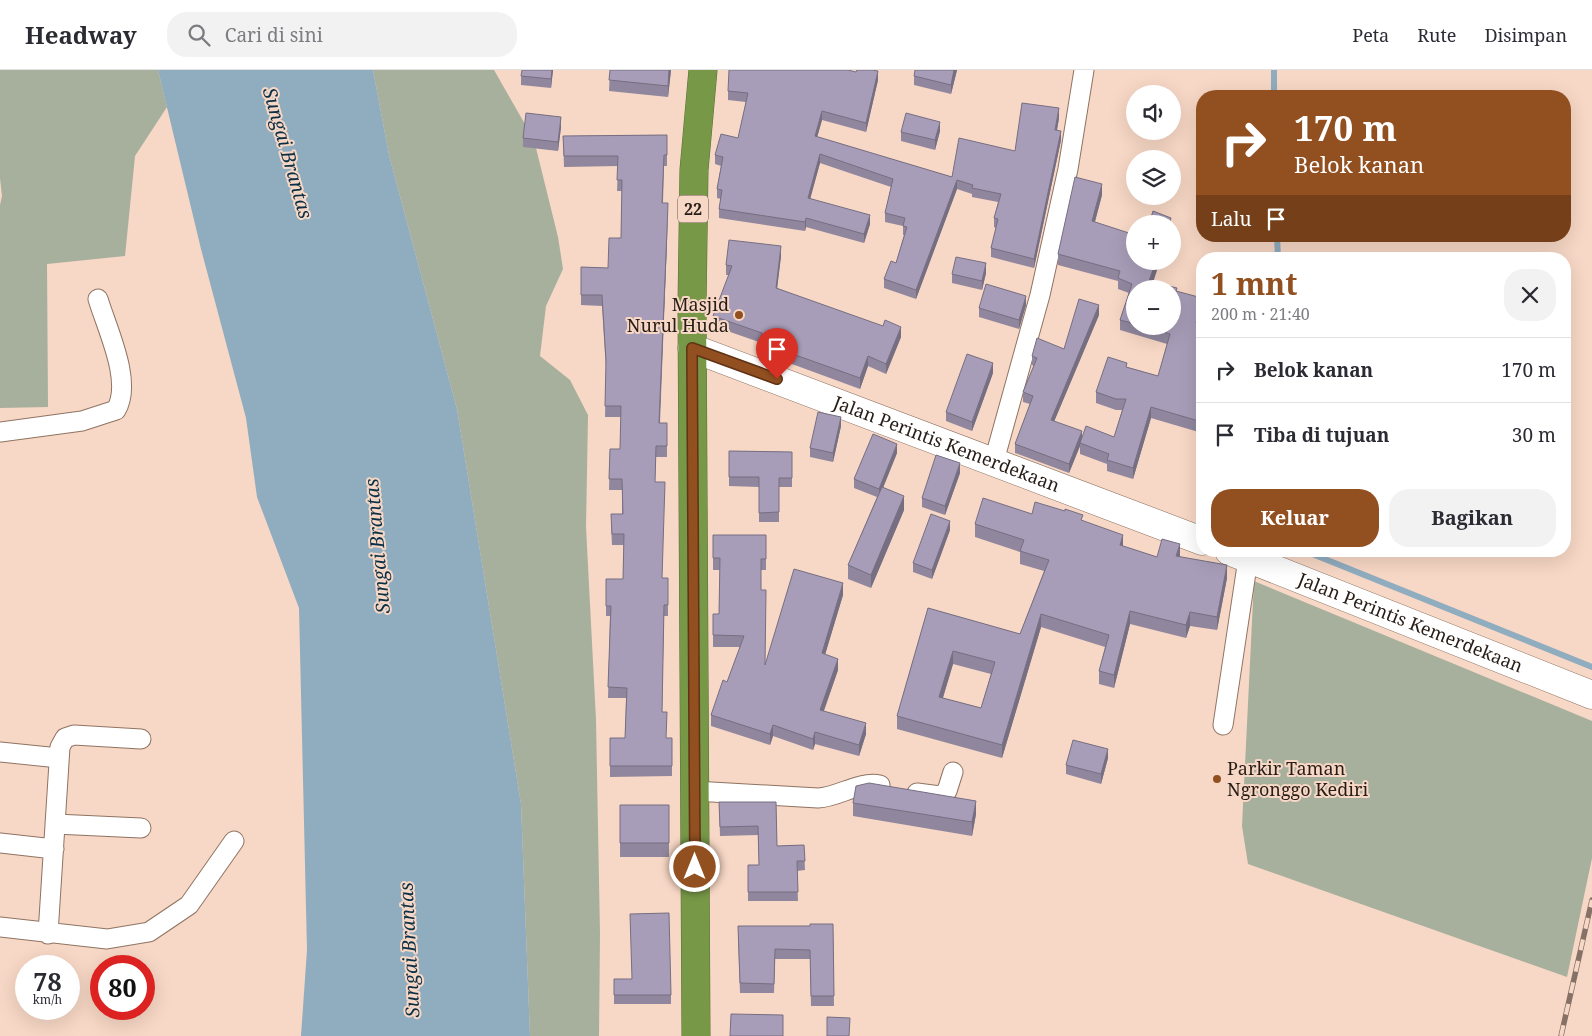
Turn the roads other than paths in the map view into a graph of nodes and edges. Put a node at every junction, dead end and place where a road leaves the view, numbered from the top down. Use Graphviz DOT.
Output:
graph roads {
  1 [pos="703,70"];
  2 [pos="1084,70"];
  3 [pos="98,299"];
  4 [pos="692,348"];
  5 [pos="0,432"];
  6 [pos="994,461"];
  7 [pos="1196,539"];
  8 [pos="1238,557"];
  9 [pos="1243,557"];
  10 [pos="1592,694"];
  11 [pos="1223,725"];
  12 [pos="141,740"];
  13 [pos="0,752"];
  14 [pos="59,758"];
  15 [pos="953,772"];
  16 [pos="694,791"];
  17 [pos="55,824"];
  18 [pos="141,828"];
  19 [pos="234,841"];
  20 [pos="0,843"];
  21 [pos="54,849"];
  22 [pos="0,927"];
  23 [pos="48,934"];
  24 [pos="696,1036"];
  1 -- 4 [label="highway, 22"];
  2 -- 6 [label="street"];
  3 -- 5 [label="street"];
  4 -- 6 [label="main road, Jalan Perintis Kemerdekaan"];
  4 -- 16 [label="highway, 22"];
  6 -- 7 [label="main road, Jalan Perintis Kemerdekaan"];
  8 -- 11 [label="street"];
  9 -- 10 [label="main road, Jalan Perintis Kemerdekaan"];
  12 -- 14 [label="street"];
  13 -- 14 [label="street"];
  14 -- 17 [label="street"];
  15 -- 16 [label="street"];
  16 -- 24 [label="highway, 22"];
  17 -- 18 [label="street"];
  17 -- 21 [label="street"];
  19 -- 23 [label="street"];
  20 -- 21 [label="street"];
  21 -- 23 [label="street"];
  22 -- 23 [label="street"];
}
